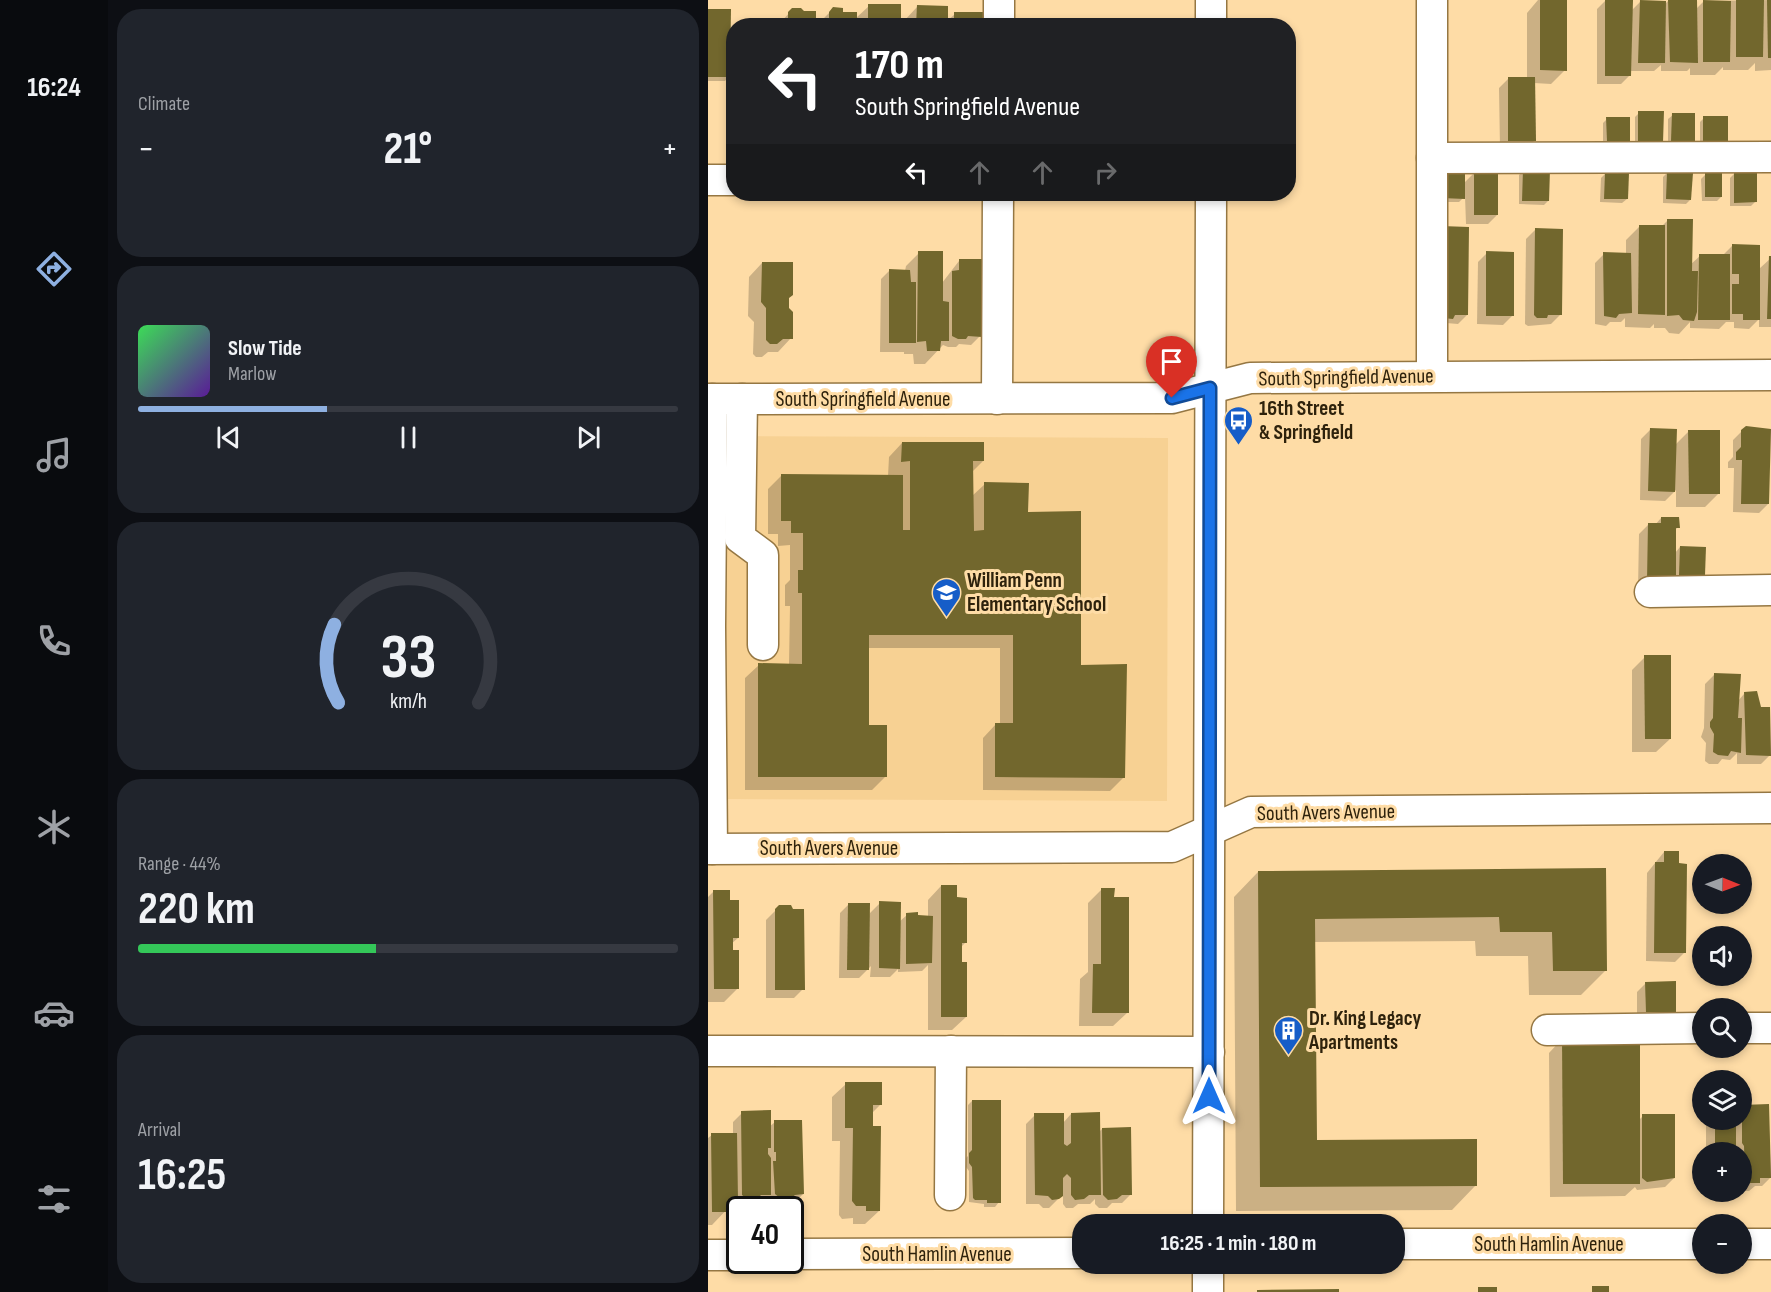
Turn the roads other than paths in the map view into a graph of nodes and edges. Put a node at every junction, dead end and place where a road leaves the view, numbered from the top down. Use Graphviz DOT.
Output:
graph roads {
  1 [pos="999,0"];
  2 [pos="1211,0"];
  3 [pos="1432,0"];
  4 [pos="999,18"];
  5 [pos="1211,18"];
  6 [pos="1771,157"];
  7 [pos="1432,158"];
  8 [pos="708,180"];
  9 [pos="726,180"];
  10 [pos="998,201"];
  11 [pos="1211,201"];
  12 [pos="1771,375"];
  13 [pos="1432,376"];
  14 [pos="1210,388"];
  15 [pos="710,399"];
  16 [pos="742,399"];
  17 [pos="997,399"];
  18 [pos="1771,590"];
  19 [pos="1650,592"];
  20 [pos="709,626"];
  21 [pos="763,645"];
  22 [pos="1771,808"];
  23 [pos="1209,830"];
  24 [pos="710,849"];
  25 [pos="1692,1028"];
  26 [pos="1752,1028"];
  27 [pos="1771,1028"];
  28 [pos="1547,1029"];
  29 [pos="708,1051"];
  30 [pos="951,1051"];
  31 [pos="1209,1052"];
  32 [pos="950,1195"];
  33 [pos="1208,1214"];
  34 [pos="1405,1244"];
  35 [pos="1692,1244"];
  36 [pos="1752,1244"];
  37 [pos="1771,1244"];
  38 [pos="1072,1253"];
  39 [pos="804,1254"];
  40 [pos="708,1255"];
  41 [pos="726,1255"];
  42 [pos="1208,1274"];
  43 [pos="1209,1292"];
  1 -- 4 [label="street"];
  2 -- 5 [label="street"];
  3 -- 7 [label="street"];
  6 -- 7 [label="street"];
  7 -- 13 [label="street"];
  8 -- 9 [label="street"];
  10 -- 17 [label="street"];
  11 -- 14 [label="street"];
  12 -- 13 [label="street, South Springfield Avenue"];
  13 -- 14 [label="street, South Springfield Avenue"];
  14 -- 17 [label="street, South Springfield Avenue"];
  14 -- 23 [label="street"];
  15 -- 16 [label="street, South Springfield Avenue"];
  15 -- 20 [label="street"];
  16 -- 17 [label="street, South Springfield Avenue"];
  16 -- 21 [label="street"];
  18 -- 19 [label="street"];
  20 -- 24 [label="street"];
  22 -- 23 [label="street, South Avers Avenue"];
  23 -- 24 [label="street, South Avers Avenue"];
  23 -- 31 [label="street"];
  25 -- 28 [label="street"];
  26 -- 27 [label="street"];
  29 -- 30 [label="street"];
  30 -- 31 [label="street"];
  30 -- 32 [label="street"];
  31 -- 33 [label="street"];
  34 -- 35 [label="street, South Hamlin Avenue"];
  36 -- 37 [label="street"];
  38 -- 39 [label="street, South Hamlin Avenue"];
  40 -- 41 [label="street"];
  42 -- 43 [label="street"];
}
